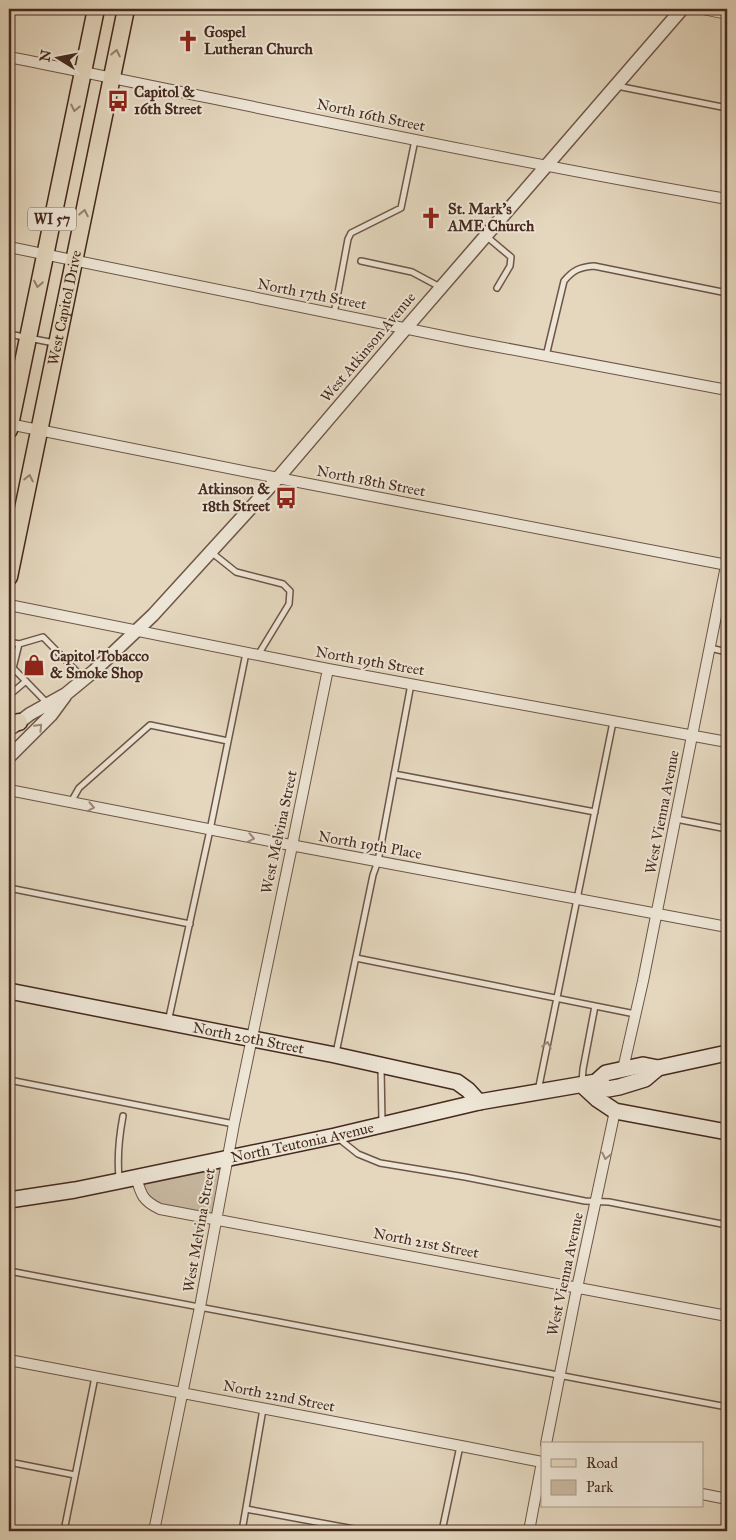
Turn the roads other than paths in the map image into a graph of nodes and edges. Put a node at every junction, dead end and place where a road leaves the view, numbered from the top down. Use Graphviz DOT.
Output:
graph roads {
  1 [pos="96,9"];
  2 [pos="126,9"];
  3 [pos="682,9"];
  4 [pos="703,9"];
  5 [pos="727,14"];
  6 [pos="9,57"];
  7 [pos="82,72"];
  8 [pos="111,77"];
  9 [pos="615,86"];
  10 [pos="727,108"];
  11 [pos="415,140"];
  12 [pos="547,165"];
  13 [pos="727,199"];
  14 [pos="486,236"];
  15 [pos="9,247"];
  16 [pos="44,254"];
  17 [pos="74,260"];
  18 [pos="361,262"];
  19 [pos="440,288"];
  20 [pos="497,288"];
  21 [pos="727,293"];
  22 [pos="334,314"];
  23 [pos="406,328"];
  24 [pos="9,334"];
  25 [pos="28,338"];
  26 [pos="57,344"];
  27 [pos="546,356"];
  28 [pos="727,390"];
  29 [pos="9,426"];
  30 [pos="39,430"];
  31 [pos="278,478"];
  32 [pos="15,511"];
  33 [pos="211,552"];
  34 [pos="727,564"];
  35 [pos="9,577"];
  36 [pos="9,605"];
  37 [pos="137,631"];
  38 [pos="9,642"];
  39 [pos="19,644"];
  40 [pos="710,648"];
  41 [pos="727,652"];
  42 [pos="246,653"];
  43 [pos="258,655"];
  44 [pos="328,669"];
  45 [pos="84,679"];
  46 [pos="26,681"];
  47 [pos="411,684"];
  48 [pos="9,692"];
  49 [pos="66,694"];
  50 [pos="48,704"];
  51 [pos="613,721"];
  52 [pos="12,726"];
  53 [pos="692,735"];
  54 [pos="228,741"];
  55 [pos="727,742"];
  56 [pos="9,757"];
  57 [pos="394,774"];
  58 [pos="9,790"];
  59 [pos="70,803"];
  60 [pos="595,812"];
  61 [pos="676,820"];
  62 [pos="727,829"];
  63 [pos="210,830"];
  64 [pos="292,846"];
  65 [pos="378,861"];
  66 [pos="9,888"];
  67 [pos="578,898"];
  68 [pos="657,913"];
  69 [pos="190,924"];
  70 [pos="727,926"];
  71 [pos="356,958"];
  72 [pos="9,991"];
  73 [pos="557,998"];
  74 [pos="595,1006"];
  75 [pos="635,1014"];
  76 [pos="168,1022"];
  77 [pos="252,1039"];
  78 [pos="727,1053"];
  79 [pos="335,1055"];
  80 [pos="381,1065"];
  81 [pos="658,1068"];
  82 [pos="623,1069"];
  83 [pos="9,1080"];
  84 [pos="589,1084"];
  85 [pos="538,1092"];
  86 [pos="479,1102"];
  87 [pos="615,1111"];
  88 [pos="123,1116"];
  89 [pos="234,1124"];
  90 [pos="382,1125"];
  91 [pos="727,1132"];
  92 [pos="334,1136"];
  93 [pos="227,1158"];
  94 [pos="136,1177"];
  95 [pos="119,1181"];
  96 [pos="9,1200"];
  97 [pos="596,1201"];
  98 [pos="217,1220"];
  99 [pos="727,1225"];
  100 [pos="9,1271"];
  101 [pos="577,1288"];
  102 [pos="200,1308"];
  103 [pos="727,1316"];
  104 [pos="9,1360"];
  105 [pos="559,1374"];
  106 [pos="95,1376"];
  107 [pos="183,1393"];
  108 [pos="727,1407"];
  109 [pos="264,1408"];
  110 [pos="546,1442"];
  111 [pos="460,1446"];
  112 [pos="9,1462"];
  113 [pos="541,1462"];
  114 [pos="541,1467"];
  115 [pos="75,1475"];
  116 [pos="704,1494"];
  117 [pos="727,1499"];
  118 [pos="246,1509"];
  119 [pos="64,1531"];
  120 [pos="154,1531"];
  121 [pos="242,1531"];
  122 [pos="366,1531"];
  123 [pos="442,1531"];
  124 [pos="529,1531"];
  1 -- 7 [label="main road, West Capitol Drive / WI 57"];
  8 -- 2 [label="main road, West Capitol Drive / WI 57, one-way"];
  3 -- 9 [label="street, West Atkinson Avenue"];
  4 -- 5 [label="street"];
  6 -- 7 [label="street, North 16th Street"];
  7 -- 8 [label="street, North 16th Street"];
  7 -- 16 [label="main road, West Capitol Drive / WI 57, one-way"];
  8 -- 11 [label="street, North 16th Street"];
  17 -- 8 [label="main road, West Capitol Drive / WI 57, one-way"];
  9 -- 10 [label="lane"];
  9 -- 12 [label="street, West Atkinson Avenue"];
  11 -- 12 [label="street, North 16th Street"];
  11 -- 22 [label="lane"];
  12 -- 13 [label="street, North 16th Street"];
  12 -- 14 [label="street, West Atkinson Avenue"];
  14 -- 19 [label="street, West Atkinson Avenue"];
  14 -- 20 [label="lane"];
  15 -- 16 [label="street, North 17th Street"];
  16 -- 17 [label="street, North 17th Street"];
  16 -- 25 [label="main road, West Capitol Drive / WI 57, one-way"];
  17 -- 22 [label="street, North 17th Street"];
  17 -- 26 [label="main road, West Capitol Drive / WI 57"];
  18 -- 19 [label="lane"];
  19 -- 23 [label="street, West Atkinson Avenue"];
  21 -- 27 [label="lane"];
  22 -- 23 [label="street, North 17th Street"];
  23 -- 27 [label="street, North 17th Street"];
  23 -- 31 [label="street, West Atkinson Avenue"];
  24 -- 25 [label="lane"];
  25 -- 26 [label="lane"];
  25 -- 29 [label="main road, West Capitol Drive / WI 57"];
  26 -- 30 [label="main road, West Capitol Drive / WI 57"];
  27 -- 28 [label="street, North 17th Street"];
  29 -- 30 [label="street, North 18th Street"];
  30 -- 31 [label="street, North 18th Street"];
  32 -- 30 [label="main road, West Capitol Drive / WI 57, one-way"];
  31 -- 33 [label="street, West Atkinson Avenue"];
  31 -- 34 [label="street, North 18th Street"];
  32 -- 35 [label="main road, West Capitol Drive / WI 57"];
  33 -- 37 [label="street, West Atkinson Avenue"];
  33 -- 43 [label="lane"];
  34 -- 40 [label="street, West Vienna Avenue"];
  36 -- 37 [label="street, North 19th Street"];
  37 -- 42 [label="street, North 19th Street"];
  37 -- 45 [label="street, West Atkinson Avenue"];
  38 -- 39 [label="lane"];
  39 -- 45 [label="lane"];
  39 -- 46 [label="lane"];
  40 -- 41 [label="lane"];
  40 -- 53 [label="street, West Vienna Avenue"];
  42 -- 43 [label="street, North 19th Street"];
  42 -- 54 [label="lane"];
  43 -- 44 [label="street, North 19th Street"];
  44 -- 47 [label="street, North 19th Street"];
  44 -- 64 [label="street, West Melvina Street"];
  45 -- 49 [label="street, West Atkinson Avenue"];
  46 -- 48 [label="lane"];
  46 -- 50 [label="lane"];
  47 -- 51 [label="street, North 19th Street"];
  47 -- 57 [label="lane"];
  49 -- 50 [label="street, West Atkinson Avenue"];
  56 -- 49 [label="street, West Atkinson Avenue, one-way"];
  50 -- 52 [label="street, West Atkinson Avenue"];
  51 -- 53 [label="street, North 19th Street"];
  51 -- 60 [label="lane"];
  53 -- 55 [label="street, North 19th Street"];
  53 -- 61 [label="street, West Vienna Avenue"];
  54 -- 59 [label="lane"];
  54 -- 63 [label="lane"];
  57 -- 60 [label="lane"];
  57 -- 65 [label="lane"];
  58 -- 59 [label="street, North 19th Place"];
  59 -- 63 [label="street, North 19th Place, one-way"];
  60 -- 67 [label="lane"];
  61 -- 62 [label="lane"];
  61 -- 68 [label="street, West Vienna Avenue"];
  63 -- 64 [label="street, North 19th Place, one-way"];
  63 -- 69 [label="lane"];
  64 -- 65 [label="street, North 19th Place"];
  64 -- 77 [label="street, West Melvina Street"];
  65 -- 67 [label="street, North 19th Place"];
  65 -- 71 [label="lane"];
  66 -- 69 [label="lane"];
  67 -- 68 [label="street, North 19th Place"];
  67 -- 73 [label="lane"];
  68 -- 70 [label="street, North 19th Place"];
  68 -- 75 [label="street, West Vienna Avenue"];
  69 -- 76 [label="lane"];
  71 -- 73 [label="lane"];
  71 -- 79 [label="lane"];
  72 -- 76 [label="main road, North 20th Street"];
  73 -- 74 [label="lane"];
  85 -- 73 [label="lane, one-way"];
  74 -- 75 [label="lane"];
  74 -- 84 [label="lane"];
  75 -- 82 [label="street, West Vienna Avenue"];
  76 -- 77 [label="main road, North 20th Street"];
  77 -- 79 [label="main road, North 20th Street"];
  77 -- 89 [label="street, West Melvina Street"];
  78 -- 81 [label="main road, North Teutonia Avenue"];
  79 -- 80 [label="main road, North 20th Street"];
  80 -- 86 [label="main road, North 20th Street"];
  80 -- 90 [label="lane"];
  81 -- 82 [label="main road, North Teutonia Avenue"];
  81 -- 84 [label="main road, North Teutonia Avenue"];
  82 -- 84 [label="main road, North Teutonia Avenue"];
  83 -- 89 [label="lane"];
  84 -- 85 [label="main road, North Teutonia Avenue"];
  84 -- 87 [label="main road"];
  85 -- 86 [label="main road, North Teutonia Avenue"];
  86 -- 90 [label="main road, North Teutonia Avenue"];
  87 -- 91 [label="main road"];
  87 -- 97 [label="street, West Vienna Avenue, one-way"];
  88 -- 95 [label="lane"];
  89 -- 93 [label="street, West Melvina Street"];
  90 -- 92 [label="main road, North Teutonia Avenue"];
  92 -- 93 [label="main road, North Teutonia Avenue"];
  92 -- 97 [label="lane"];
  93 -- 94 [label="main road, North Teutonia Avenue"];
  93 -- 98 [label="street, West Melvina Street"];
  94 -- 95 [label="main road, North Teutonia Avenue"];
  94 -- 98 [label="street, North 21st Street"];
  95 -- 96 [label="main road, North Teutonia Avenue"];
  97 -- 99 [label="lane"];
  97 -- 101 [label="street, West Vienna Avenue"];
  98 -- 101 [label="street, North 21st Street"];
  98 -- 102 [label="street, West Melvina Street"];
  100 -- 102 [label="lane"];
  101 -- 103 [label="street, North 21st Street"];
  101 -- 105 [label="street, West Vienna Avenue"];
  102 -- 105 [label="lane"];
  102 -- 107 [label="street, West Melvina Street"];
  104 -- 106 [label="street, North 22nd Street"];
  105 -- 108 [label="lane"];
  105 -- 110 [label="street, West Vienna Avenue"];
  106 -- 107 [label="street, North 22nd Street"];
  106 -- 115 [label="lane"];
  107 -- 109 [label="street, North 22nd Street"];
  107 -- 120 [label="street, West Melvina Street"];
  109 -- 111 [label="street, North 22nd Street"];
  109 -- 118 [label="lane"];
  111 -- 113 [label="street, North 22nd Street"];
  111 -- 123 [label="lane"];
  112 -- 115 [label="lane"];
  114 -- 124 [label="street"];
  115 -- 119 [label="lane"];
  116 -- 117 [label="street"];
  118 -- 121 [label="lane"];
  118 -- 122 [label="lane"];
}
